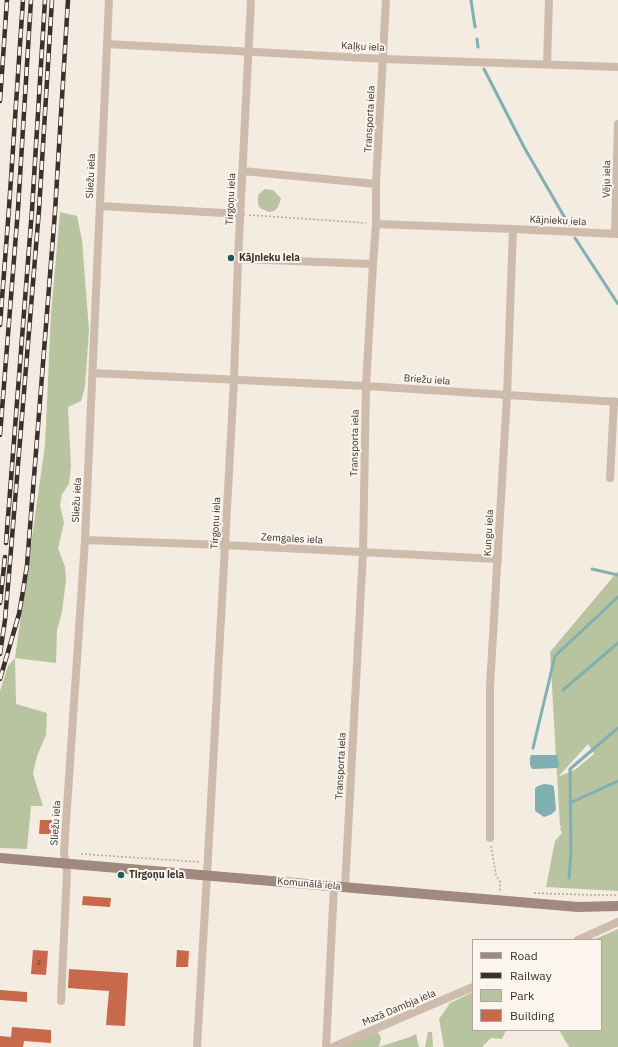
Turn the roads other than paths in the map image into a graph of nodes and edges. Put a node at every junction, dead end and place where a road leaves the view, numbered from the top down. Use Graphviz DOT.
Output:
graph roads {
  1 [pos="109,0"];
  2 [pos="251,0"];
  3 [pos="386,0"];
  4 [pos="549,0"];
  5 [pos="107,44"];
  6 [pos="248,51"];
  7 [pos="384,59"];
  8 [pos="547,65"];
  9 [pos="618,67"];
  10 [pos="618,124"];
  11 [pos="243,171"];
  12 [pos="376,184"];
  13 [pos="100,206"];
  14 [pos="241,214"];
  15 [pos="376,224"];
  16 [pos="513,229"];
  17 [pos="617,234"];
  18 [pos="238,259"];
  19 [pos="373,264"];
  20 [pos="93,373"];
  21 [pos="234,380"];
  22 [pos="366,386"];
  23 [pos="507,395"];
  24 [pos="616,401"];
  25 [pos="610,478"];
  26 [pos="85,540"];
  27 [pos="224,546"];
  28 [pos="363,552"];
  29 [pos="498,559"];
  30 [pos="490,838"];
  31 [pos="0,858"];
  32 [pos="65,864"];
  33 [pos="207,875"];
  34 [pos="334,886"];
  35 [pos="345,887"];
  36 [pos="618,906"];
  37 [pos="618,922"];
  38 [pos="580,939"];
  39 [pos="472,987"];
  40 [pos="61,1001"];
  41 [pos="197,1047"];
  42 [pos="326,1047"];
  43 [pos="333,1047"];
  1 -- 5 [label="street, Sliežu iela"];
  2 -- 6 [label="street, Tirgoņu iela"];
  3 -- 7 [label="street, Transporta iela"];
  4 -- 8 [label="street"];
  5 -- 6 [label="street, Kaļķu iela"];
  5 -- 13 [label="street, Sliežu iela"];
  6 -- 7 [label="street, Kaļķu iela"];
  6 -- 11 [label="street, Tirgoņu iela"];
  7 -- 8 [label="street, Kaļķu iela"];
  7 -- 12 [label="street, Transporta iela"];
  8 -- 9 [label="street, Kaļķu iela"];
  10 -- 17 [label="street, Vēju iela"];
  11 -- 12 [label="street"];
  11 -- 14 [label="street, Tirgoņu iela"];
  12 -- 15 [label="street, Transporta iela"];
  13 -- 14 [label="street"];
  13 -- 20 [label="street, Sliežu iela"];
  14 -- 18 [label="street, Tirgoņu iela"];
  15 -- 16 [label="street, Kājnieku iela"];
  15 -- 19 [label="street, Transporta iela"];
  16 -- 17 [label="street, Kājnieku iela"];
  16 -- 23 [label="street, Kungu iela"];
  18 -- 19 [label="street"];
  18 -- 21 [label="street, Tirgoņu iela"];
  19 -- 22 [label="street, Transporta iela"];
  20 -- 21 [label="street, Briežu iela"];
  20 -- 26 [label="street, Sliežu iela"];
  21 -- 22 [label="street, Briežu iela"];
  21 -- 27 [label="street, Tirgoņu iela"];
  22 -- 23 [label="street, Briežu iela"];
  22 -- 28 [label="street, Transporta iela"];
  23 -- 24 [label="street, Briežu iela"];
  23 -- 29 [label="street, Kungu iela"];
  24 -- 25 [label="street"];
  26 -- 27 [label="street, Zemgales iela"];
  26 -- 32 [label="street, Sliežu iela"];
  27 -- 28 [label="street, Zemgales iela"];
  27 -- 33 [label="street, Tirgoņu iela"];
  28 -- 29 [label="street, Zemgales iela"];
  28 -- 35 [label="street, Transporta iela"];
  29 -- 30 [label="street, Kungu iela"];
  31 -- 32 [label="street, Komunālā iela"];
  32 -- 33 [label="street, Komunālā iela"];
  32 -- 40 [label="street, Sliežu iela"];
  33 -- 34 [label="street, Komunālā iela"];
  33 -- 41 [label="street, Tirgoņu iela"];
  34 -- 35 [label="street, Komunālā iela"];
  34 -- 42 [label="street"];
  35 -- 36 [label="street, Komunālā iela"];
  37 -- 38 [label="street"];
  39 -- 43 [label="street, Mazā Dambja iela"];
}
